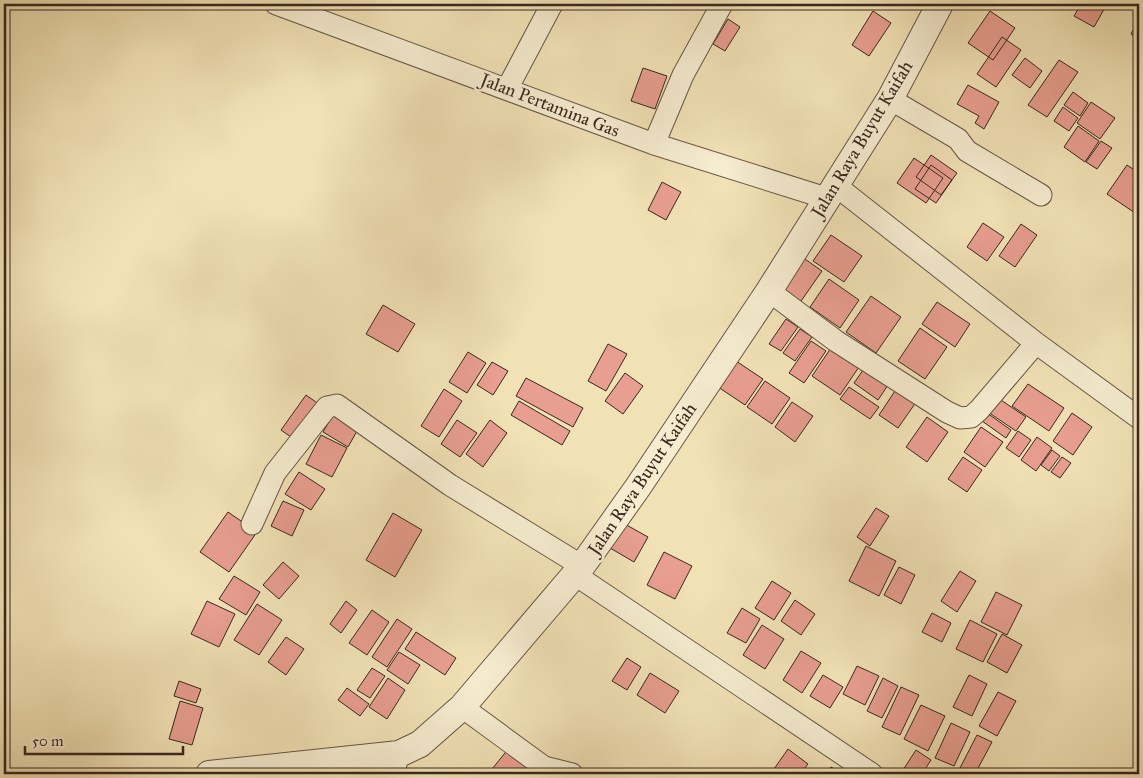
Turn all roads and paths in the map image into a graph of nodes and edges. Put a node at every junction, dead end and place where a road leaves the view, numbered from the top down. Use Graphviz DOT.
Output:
graph roads {
  1 [pos="276,4"];
  2 [pos="552,4"];
  3 [pos="722,4"];
  4 [pos="940,4"];
  5 [pos="507,89"];
  6 [pos="890,99"];
  7 [pos="654,144"];
  8 [pos="831,192"];
  9 [pos="1041,195"];
  10 [pos="769,291"];
  11 [pos="1036,343"];
  12 [pos="1139,418"];
  13 [pos="252,524"];
  14 [pos="578,570"];
  15 [pos="462,707"];
  16 [pos="396,764"];
  17 [pos="209,774"];
  18 [pos="572,774"];
  19 [pos="872,774"];
  1 -- 5 [label="street, Jalan Pertamina Gas"];
  2 -- 5 [label="street"];
  3 -- 7 [label="street"];
  4 -- 6 [label="street, Jalan Raya Buyut Kaifah"];
  5 -- 7 [label="street, Jalan Pertamina Gas"];
  6 -- 8 [label="street, Jalan Raya Buyut Kaifah"];
  6 -- 9 [label="street"];
  7 -- 8 [label="street, Jalan Pertamina Gas"];
  8 -- 10 [label="street, Jalan Raya Buyut Kaifah"];
  8 -- 11 [label="street"];
  10 -- 11 [label="street"];
  10 -- 14 [label="street, Jalan Raya Buyut Kaifah"];
  11 -- 12 [label="street"];
  13 -- 14 [label="street"];
  14 -- 15 [label="street, Jalan Raya Buyut Kaifah"];
  14 -- 19 [label="street"];
  15 -- 16 [label="street, Jalan Raya Buyut Kaifah"];
  15 -- 18 [label="street"];
  16 -- 17 [label="street, Jalan Raya Buyut Kaifah"];
}
